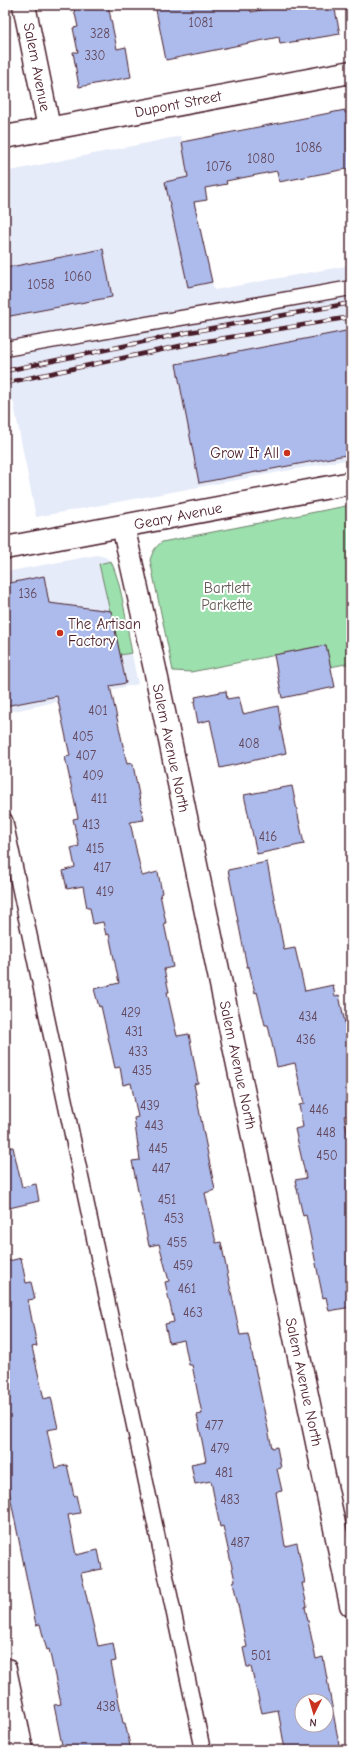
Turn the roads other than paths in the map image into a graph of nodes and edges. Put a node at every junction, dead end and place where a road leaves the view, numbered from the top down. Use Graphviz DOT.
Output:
graph roads {
  1 [pos="24,5"];
  2 [pos="351,72"];
  3 [pos="49,128"];
  4 [pos="5,137"];
  5 [pos="351,288"];
  6 [pos="5,349"];
  7 [pos="351,483"];
  8 [pos="123,526"];
  9 [pos="5,548"];
  10 [pos="5,820"];
  11 [pos="351,1605"];
  12 [pos="5,1669"];
  13 [pos="22,1750"];
  14 [pos="203,1750"];
  1 -- 3 [label="street, Salem Avenue"];
  2 -- 3 [label="street, Dupont Street"];
  3 -- 4 [label="street, Dupont Street"];
  5 -- 6 [label="lane"];
  7 -- 8 [label="street, Geary Avenue"];
  8 -- 9 [label="street, Geary Avenue"];
  8 -- 11 [label="street, Salem Avenue North"];
  10 -- 14 [label="lane"];
  12 -- 13 [label="street"];
}
